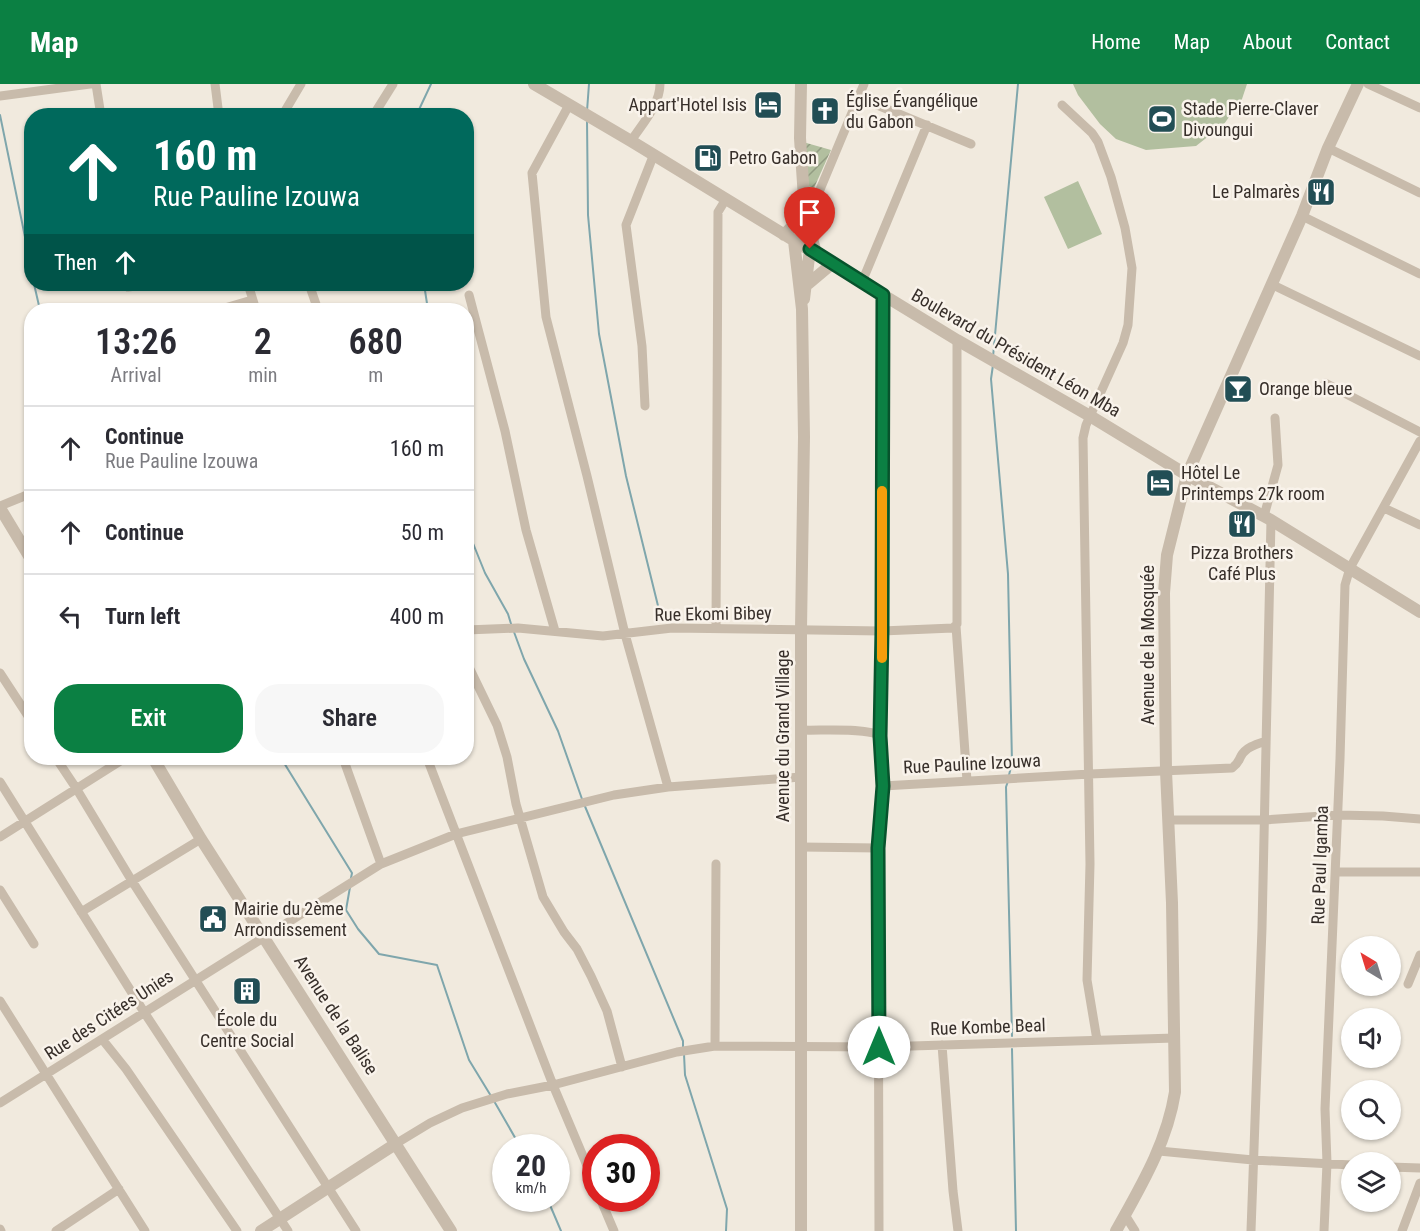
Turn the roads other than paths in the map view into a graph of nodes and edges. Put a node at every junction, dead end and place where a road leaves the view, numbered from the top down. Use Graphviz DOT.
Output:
graph roads {
  1 [pos="90,84"];
  2 [pos="96,84"];
  3 [pos="215,84"];
  4 [pos="301,84"];
  5 [pos="393,84"];
  6 [pos="534,84"];
  7 [pos="660,84"];
  8 [pos="801,84"];
  9 [pos="864,84"];
  10 [pos="1358,84"];
  11 [pos="1368,84"];
  12 [pos="0,96"];
  13 [pos="858,97"];
  14 [pos="1062,105"];
  15 [pos="100,108"];
  16 [pos="218,108"];
  17 [pos="287,108"];
  18 [pos="378,108"];
  19 [pos="575,108"];
  20 [pos="1420,108"];
  21 [pos="927,125"];
  22 [pos="631,141"];
  23 [pos="971,144"];
  24 [pos="1328,148"];
  25 [pos="654,154"];
  26 [pos="1420,193"];
  27 [pos="726,199"];
  28 [pos="805,213"];
  29 [pos="1302,216"];
  30 [pos="789,238"];
  31 [pos="813,251"];
  32 [pos="833,263"];
  33 [pos="1420,274"];
  34 [pos="862,282"];
  35 [pos="808,284"];
  36 [pos="1271,284"];
  37 [pos="250,291"];
  38 [pos="469,295"];
  39 [pos="883,295"];
  40 [pos="252,300"];
  41 [pos="242,303"];
  42 [pos="253,303"];
  43 [pos="471,303"];
  44 [pos="802,309"];
  45 [pos="474,314"];
  46 [pos="957,340"];
  47 [pos="1420,356"];
  48 [pos="1325,383"];
  49 [pos="645,406"];
  50 [pos="1090,416"];
  51 [pos="1275,418"];
  52 [pos="1420,432"];
  53 [pos="1420,441"];
  54 [pos="1187,475"];
  55 [pos="24,496"];
  56 [pos="0,507"];
  57 [pos="1384,508"];
  58 [pos="1268,518"];
  59 [pos="1420,525"];
  60 [pos="24,548"];
  61 [pos="1350,568"];
  62 [pos="1420,612"];
  63 [pos="956,626"];
  64 [pos="717,628"];
  65 [pos="801,629"];
  66 [pos="474,630"];
  67 [pos="555,631"];
  68 [pos="882,631"];
  69 [pos="625,634"];
  70 [pos="0,672"];
  71 [pos="474,678"];
  72 [pos="24,710"];
  73 [pos="801,730"];
  74 [pos="880,736"];
  75 [pos="1266,741"];
  76 [pos="61,765"];
  77 [pos="114,765"];
  78 [pos="157,765"];
  79 [pos="346,765"];
  80 [pos="430,765"];
  81 [pos="1166,771"];
  82 [pos="1090,774"];
  83 [pos="801,777"];
  84 [pos="967,781"];
  85 [pos="0,782"];
  86 [pos="883,786"];
  87 [pos="668,787"];
  88 [pos="76,788"];
  89 [pos="1338,815"];
  90 [pos="521,818"];
  91 [pos="1420,819"];
  92 [pos="1168,820"];
  93 [pos="1264,820"];
  94 [pos="25,822"];
  95 [pos="456,834"];
  96 [pos="0,837"];
  97 [pos="201,839"];
  98 [pos="801,847"];
  99 [pos="878,848"];
  100 [pos="381,864"];
  101 [pos="716,864"];
  102 [pos="1336,872"];
  103 [pos="1420,872"];
  104 [pos="132,881"];
  105 [pos="0,890"];
  106 [pos="81,912"];
  107 [pos="264,936"];
  108 [pos="34,944"];
  109 [pos="1420,955"];
  110 [pos="196,980"];
  111 [pos="1408,984"];
  112 [pos="0,1001"];
  113 [pos="144,1012"];
  114 [pos="1174,1038"];
  115 [pos="102,1039"];
  116 [pos="1097,1040"];
  117 [pos="942,1045"];
  118 [pos="715,1046"];
  119 [pos="802,1046"];
  120 [pos="879,1047"];
  121 [pos="622,1067"];
  122 [pos="46,1075"];
  123 [pos="553,1085"];
  124 [pos="0,1103"];
  125 [pos="397,1143"];
  126 [pos="1159,1151"];
  127 [pos="582,1154"];
  128 [pos="1253,1160"];
  129 [pos="1327,1163"];
  130 [pos="1341,1164"];
  131 [pos="1401,1167"];
  132 [pos="1420,1168"];
  133 [pos="1420,1182"];
  134 [pos="326,1188"];
  135 [pos="119,1189"];
  136 [pos="606,1212"];
  137 [pos="1125,1215"];
  138 [pos="280,1219"];
  139 [pos="70,1222"];
  140 [pos="56,1231"];
  141 [pos="75,1231"];
  142 [pos="146,1231"];
  143 [pos="237,1231"];
  144 [pos="261,1231"];
  145 [pos="288,1231"];
  146 [pos="356,1231"];
  147 [pos="452,1231"];
  148 [pos="614,1231"];
  149 [pos="801,1231"];
  150 [pos="879,1231"];
  151 [pos="958,1231"];
  152 [pos="1116,1231"];
  153 [pos="1135,1231"];
  154 [pos="1251,1231"];
  155 [pos="1324,1231"];
  156 [pos="1402,1231"];
  1 -- 12 [label="street"];
  2 -- 15 [label="street"];
  3 -- 16 [label="street"];
  4 -- 17 [label="street"];
  5 -- 18 [label="street"];
  6 -- 19 [label="street, Boulevard du Président Léon Mba"];
  7 -- 22 [label="street"];
  8 -- 28 [label="street"];
  9 -- 13 [label="street"];
  10 -- 24 [label="street, Avenue de la Mosquée"];
  11 -- 20 [label="street"];
  13 -- 21 [label="street"];
  13 -- 28 [label="street"];
  14 -- 50 [label="street"];
  19 -- 22 [label="street, Boulevard du Président Léon Mba"];
  19 -- 69 [label="street"];
  21 -- 23 [label="street"];
  21 -- 34 [label="street"];
  22 -- 25 [label="street, Boulevard du Président Léon Mba"];
  24 -- 26 [label="street"];
  24 -- 29 [label="street, Avenue de la Mosquée"];
  25 -- 27 [label="street, Boulevard du Président Léon Mba"];
  25 -- 49 [label="street"];
  27 -- 30 [label="street, Boulevard du Président Léon Mba"];
  27 -- 64 [label="street"];
  28 -- 30 [label="street"];
  28 -- 31 [label="street"];
  29 -- 33 [label="street"];
  29 -- 36 [label="street, Avenue de la Mosquée"];
  30 -- 31 [label="street, Boulevard du Président Léon Mba"];
  30 -- 44 [label="street, Avenue du Grand Village"];
  31 -- 32 [label="street, Boulevard du Président Léon Mba"];
  31 -- 35 [label="street"];
  32 -- 34 [label="street, Boulevard du Président Léon Mba"];
  32 -- 35 [label="street"];
  34 -- 39 [label="street, Boulevard du Président Léon Mba"];
  35 -- 44 [label="street"];
  36 -- 47 [label="street"];
  36 -- 54 [label="street, Avenue de la Mosquée"];
  37 -- 40 [label="street"];
  38 -- 43 [label="street"];
  39 -- 46 [label="street, Boulevard du Président Léon Mba"];
  39 -- 68 [label="street"];
  40 -- 41 [label="street"];
  40 -- 42 [label="street"];
  44 -- 65 [label="street, Avenue du Grand Village"];
  45 -- 67 [label="street"];
  46 -- 50 [label="street, Boulevard du Président Léon Mba"];
  46 -- 63 [label="street"];
  48 -- 52 [label="street"];
  50 -- 54 [label="street, Boulevard du Président Léon Mba"];
  50 -- 82 [label="street"];
  51 -- 58 [label="street"];
  53 -- 57 [label="street, Rue Paul Igamba"];
  54 -- 58 [label="street, Boulevard du Président Léon Mba"];
  54 -- 81 [label="street, Avenue de la Mosquée"];
  55 -- 56 [label="street"];
  56 -- 60 [label="street"];
  57 -- 59 [label="street"];
  57 -- 61 [label="street, Rue Paul Igamba"];
  58 -- 61 [label="street, Boulevard du Président Léon Mba"];
  58 -- 75 [label="street"];
  61 -- 62 [label="street, Boulevard du Président Léon Mba"];
  61 -- 89 [label="street, Rue Paul Igamba"];
  63 -- 68 [label="street, Rue Ekomi Bibey"];
  63 -- 84 [label="street"];
  64 -- 65 [label="street, Rue Ekomi Bibey"];
  64 -- 69 [label="street, Rue Ekomi Bibey"];
  65 -- 68 [label="street, Rue Ekomi Bibey"];
  65 -- 73 [label="street, Avenue du Grand Village"];
  66 -- 67 [label="street, Rue Ekomi Bibey"];
  67 -- 69 [label="street, Rue Ekomi Bibey"];
  68 -- 74 [label="street"];
  69 -- 87 [label="street"];
  70 -- 72 [label="street"];
  71 -- 90 [label="street"];
  73 -- 74 [label="street"];
  73 -- 83 [label="street, Avenue du Grand Village"];
  74 -- 86 [label="street"];
  75 -- 81 [label="street, Rue Pauline Izouwa"];
  75 -- 93 [label="street"];
  76 -- 88 [label="street"];
  77 -- 88 [label="street"];
  78 -- 97 [label="street, Avenue de la Balise"];
  79 -- 100 [label="street"];
  80 -- 95 [label="street"];
  81 -- 82 [label="street, Rue Pauline Izouwa"];
  81 -- 92 [label="street, Avenue de la Mosquée"];
  82 -- 84 [label="street, Rue Pauline Izouwa"];
  82 -- 116 [label="street"];
  83 -- 87 [label="street"];
  83 -- 98 [label="street, Avenue du Grand Village"];
  84 -- 86 [label="street, Rue Pauline Izouwa"];
  85 -- 94 [label="street"];
  86 -- 99 [label="street, Rue Pauline Izouwa"];
  87 -- 90 [label="street"];
  88 -- 94 [label="street"];
  88 -- 104 [label="street"];
  89 -- 91 [label="street"];
  89 -- 93 [label="street"];
  89 -- 102 [label="street, Rue Paul Igamba"];
  90 -- 95 [label="street"];
  90 -- 121 [label="street"];
  92 -- 93 [label="street"];
  92 -- 114 [label="street, Avenue de la Mosquée"];
  93 -- 128 [label="street"];
  94 -- 96 [label="street"];
  94 -- 106 [label="street"];
  95 -- 100 [label="street, Rue des Citées Unies"];
  95 -- 123 [label="street"];
  97 -- 104 [label="street"];
  97 -- 107 [label="street, Avenue de la Balise"];
  98 -- 99 [label="street"];
  98 -- 119 [label="street, Avenue du Grand Village"];
  99 -- 120 [label="street, Rue Pauline Izouwa"];
  100 -- 107 [label="street, Rue des Citées Unies"];
  101 -- 118 [label="street"];
  102 -- 103 [label="street"];
  102 -- 129 [label="street, Rue Paul Igamba"];
  104 -- 106 [label="street"];
  104 -- 110 [label="street"];
  105 -- 108 [label="street"];
  106 -- 113 [label="street"];
  107 -- 110 [label="street, Rue des Citées Unies"];
  107 -- 125 [label="street, Avenue de la Balise"];
  109 -- 111 [label="street"];
  110 -- 113 [label="street, Rue des Citées Unies"];
  110 -- 134 [label="street"];
  112 -- 122 [label="street, Rue des Citées Unies"];
  113 -- 115 [label="street, Rue des Citées Unies"];
  113 -- 138 [label="street"];
  114 -- 116 [label="street, Rue Kombe Beal"];
  114 -- 126 [label="street, Avenue de la Mosquée"];
  115 -- 122 [label="street, Rue des Citées Unies"];
  115 -- 143 [label="street"];
  116 -- 117 [label="street, Rue Kombe Beal"];
  117 -- 120 [label="street, Rue Kombe Beal"];
  117 -- 151 [label="street"];
  118 -- 119 [label="street, Rue Kombe Beal"];
  118 -- 121 [label="street, Rue Kombe Beal"];
  119 -- 120 [label="street, Rue Kombe Beal"];
  119 -- 149 [label="street, Avenue du Grand Village"];
  120 -- 150 [label="street, Rue Pauline Izouwa"];
  121 -- 123 [label="street, Rue Kombe Beal"];
  122 -- 124 [label="street"];
  122 -- 135 [label="street"];
  123 -- 125 [label="street, Rue Kombe Beal"];
  123 -- 127 [label="street"];
  125 -- 134 [label="street"];
  125 -- 147 [label="street, Avenue de la Balise"];
  126 -- 128 [label="street"];
  126 -- 137 [label="street, Avenue de la Mosquée"];
  128 -- 129 [label="street"];
  128 -- 154 [label="street"];
  129 -- 130 [label="street"];
  129 -- 155 [label="street, Rue Paul Igamba"];
  131 -- 132 [label="street"];
  133 -- 156 [label="street"];
  134 -- 138 [label="street"];
  134 -- 146 [label="street"];
  135 -- 139 [label="street"];
  135 -- 142 [label="street"];
  136 -- 148 [label="street"];
  137 -- 152 [label="street, Avenue de la Mosquée"];
  137 -- 153 [label="street"];
  138 -- 144 [label="street"];
  138 -- 145 [label="street"];
  139 -- 140 [label="street"];
  139 -- 141 [label="street"];
}
